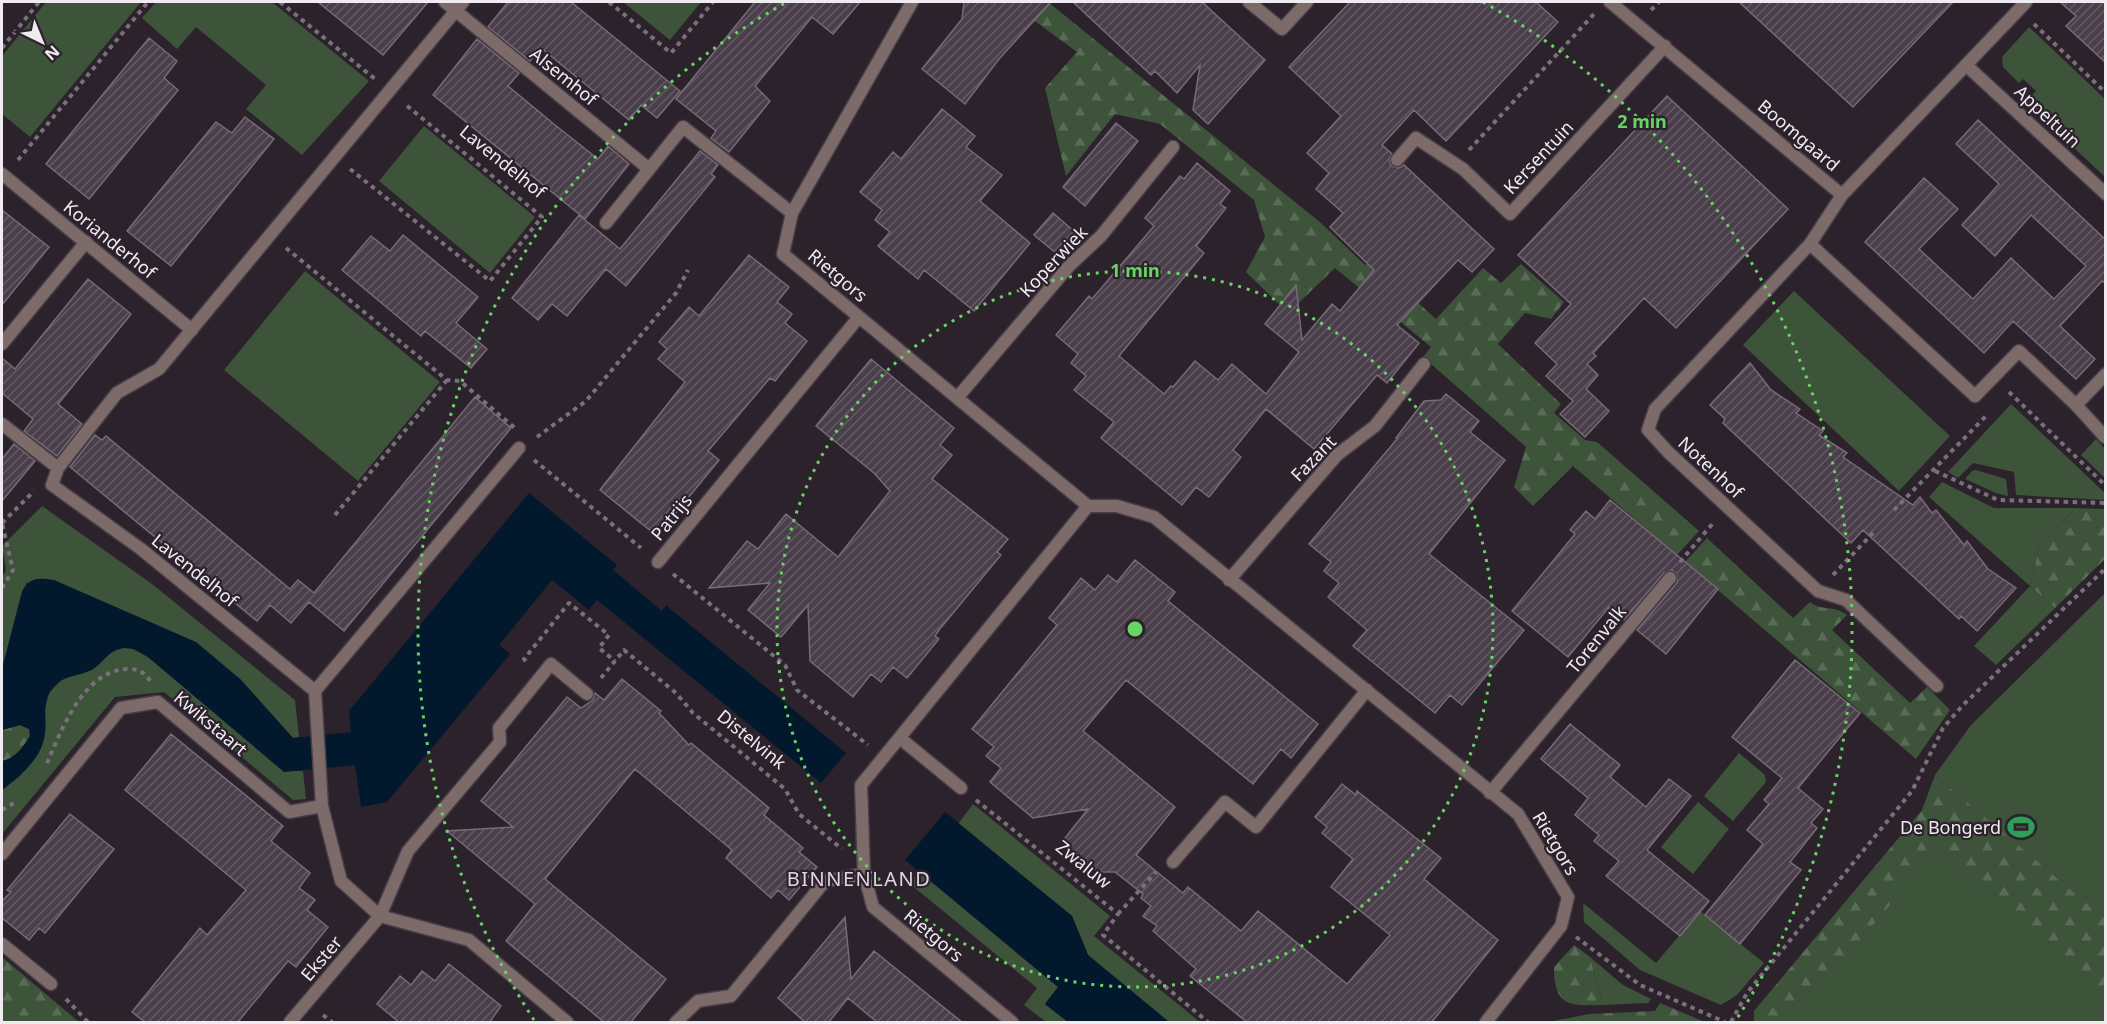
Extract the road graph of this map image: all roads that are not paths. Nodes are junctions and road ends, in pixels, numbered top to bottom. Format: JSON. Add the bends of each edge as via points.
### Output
{"nodes":[{"id":1,"x":445,"y":2,"type":"edge"},
{"id":2,"x":912,"y":2,"type":"edge"},
{"id":3,"x":1249,"y":2,"type":"edge"},
{"id":4,"x":1307,"y":2,"type":"edge"},
{"id":5,"x":1610,"y":2,"type":"edge"},
{"id":6,"x":2024,"y":3,"type":"edge"},
{"id":7,"x":459,"y":6,"type":"edge"},
{"id":8,"x":1665,"y":46,"type":"junction"},
{"id":9,"x":1967,"y":66,"type":"junction"},
{"id":10,"x":1173,"y":147,"type":"dead end"},
{"id":11,"x":1397,"y":160,"type":"dead end"},
{"id":12,"x":649,"y":169,"type":"junction"},
{"id":13,"x":3,"y":176,"type":"edge"},
{"id":14,"x":2106,"y":194,"type":"edge"},
{"id":15,"x":1842,"y":195,"type":"junction"},
{"id":16,"x":792,"y":213,"type":"junction"},
{"id":17,"x":606,"y":223,"type":"dead end"},
{"id":18,"x":86,"y":242,"type":"junction"},
{"id":19,"x":1810,"y":244,"type":"junction"},
{"id":20,"x":859,"y":317,"type":"junction"},
{"id":21,"x":192,"y":330,"type":"junction"},
{"id":22,"x":2,"y":344,"type":"edge"},
{"id":23,"x":1424,"y":364,"type":"dead end"},
{"id":24,"x":2106,"y":374,"type":"edge"},
{"id":25,"x":957,"y":398,"type":"junction"},
{"id":26,"x":2076,"y":405,"type":"junction"},
{"id":27,"x":2,"y":424,"type":"edge"},
{"id":28,"x":2105,"y":437,"type":"edge"},
{"id":29,"x":519,"y":448,"type":"road end"},
{"id":30,"x":58,"y":468,"type":"junction"},
{"id":31,"x":1088,"y":506,"type":"junction"},
{"id":32,"x":658,"y":562,"type":"road end"},
{"id":33,"x":1670,"y":578,"type":"road end"},
{"id":34,"x":1229,"y":580,"type":"junction"},
{"id":35,"x":1937,"y":686,"type":"dead end"},
{"id":36,"x":1367,"y":690,"type":"junction"},
{"id":37,"x":315,"y":691,"type":"junction"},
{"id":38,"x":587,"y":694,"type":"road end"},
{"id":39,"x":901,"y":739,"type":"junction"},
{"id":40,"x":961,"y":788,"type":"road end"},
{"id":41,"x":1490,"y":793,"type":"junction"},
{"id":42,"x":321,"y":806,"type":"junction"},
{"id":43,"x":2,"y":854,"type":"edge"},
{"id":44,"x":1173,"y":862,"type":"road end"},
{"id":45,"x":864,"y":870,"type":"junction"},
{"id":46,"x":380,"y":916,"type":"junction"},
{"id":47,"x":2,"y":944,"type":"edge"},
{"id":48,"x":51,"y":984,"type":"road end"},
{"id":49,"x":290,"y":1023,"type":"edge"},
{"id":50,"x":567,"y":1023,"type":"edge"},
{"id":51,"x":676,"y":1023,"type":"edge"},
{"id":52,"x":1012,"y":1023,"type":"edge"},
{"id":53,"x":1486,"y":1023,"type":"edge"}],
"edges":[{"from":1,"to":7,"type":"street","name":"Alsemhof"},
{"from":2,"to":16,"type":"street","name":"Rietgors"},
{"from":3,"to":4,"type":"street","via":[[1282,29]]},
{"from":5,"to":8,"type":"street","name":"Boomgaard"},
{"from":6,"to":9,"type":"street","name":"Boomgaard"},
{"from":7,"to":12,"type":"street","name":"Alsemhof"},
{"from":7,"to":21,"type":"street"},
{"from":8,"to":11,"type":"street","name":"Kersentuin","via":[[1510,214],[1463,170],[1416,138]]},
{"from":8,"to":15,"type":"street","name":"Boomgaard"},
{"from":9,"to":14,"type":"street","name":"Appeltuin"},
{"from":9,"to":15,"type":"street","name":"Boomgaard"},
{"from":10,"to":25,"type":"street","name":"Koperwiek","via":[[1101,236],[1069,266]]},
{"from":12,"to":16,"type":"street","via":[[683,127]]},
{"from":12,"to":17,"type":"street"},
{"from":13,"to":18,"type":"street","name":"Korianderhof"},
{"from":15,"to":19,"type":"street","name":"Notenhof"},
{"from":16,"to":20,"type":"street","name":"Rietgors","via":[[783,254]]},
{"from":18,"to":21,"type":"street","name":"Korianderhof"},
{"from":18,"to":22,"type":"street"},
{"from":19,"to":26,"type":"street","via":[[1975,396],[2019,351]]},
{"from":19,"to":35,"type":"street","name":"Notenhof","via":[[1655,410],[1648,430],[1818,591],[1846,600]]},
{"from":20,"to":25,"type":"street","name":"Rietgors"},
{"from":20,"to":32,"type":"street","name":"Patrijs"},
{"from":21,"to":30,"type":"street","via":[[159,369],[117,393]]},
{"from":23,"to":34,"type":"street","name":"Fazant","via":[[1375,426],[1337,455]]},
{"from":24,"to":26,"type":"street"},
{"from":25,"to":31,"type":"street","name":"Rietgors"},
{"from":26,"to":28,"type":"street"},
{"from":27,"to":30,"type":"street"},
{"from":29,"to":37,"type":"street"},
{"from":30,"to":37,"type":"street","name":"Lavendelhof","via":[[52,485],[141,549]]},
{"from":31,"to":34,"type":"street","name":"Rietgors","via":[[1117,506],[1154,517]]},
{"from":31,"to":39,"type":"street","name":"Rietgors"},
{"from":33,"to":41,"type":"street","name":"Torenvalk"},
{"from":34,"to":36,"type":"street","name":"Rietgors"},
{"from":36,"to":41,"type":"street","name":"Rietgors"},
{"from":36,"to":44,"type":"street","via":[[1256,827],[1225,802]]},
{"from":37,"to":42,"type":"street"},
{"from":38,"to":46,"type":"street","via":[[551,663],[499,728],[500,742],[408,851]]},
{"from":39,"to":40,"type":"street"},
{"from":39,"to":45,"type":"street","name":"Rietgors","via":[[861,785]]},
{"from":41,"to":53,"type":"street","name":"Rietgors","via":[[1518,814],[1568,897],[1561,926]]},
{"from":42,"to":43,"type":"street","name":"Kwikstaart","via":[[289,812],[158,702],[121,708]]},
{"from":42,"to":46,"type":"street","via":[[341,881]]},
{"from":45,"to":51,"type":"street","via":[[825,881],[730,996],[698,1001]]},
{"from":45,"to":52,"type":"street","name":"Rietgors","via":[[873,907]]},
{"from":46,"to":49,"type":"street","name":"Ekster"},
{"from":46,"to":50,"type":"street","via":[[470,940]]},
{"from":47,"to":48,"type":"street"}]}
